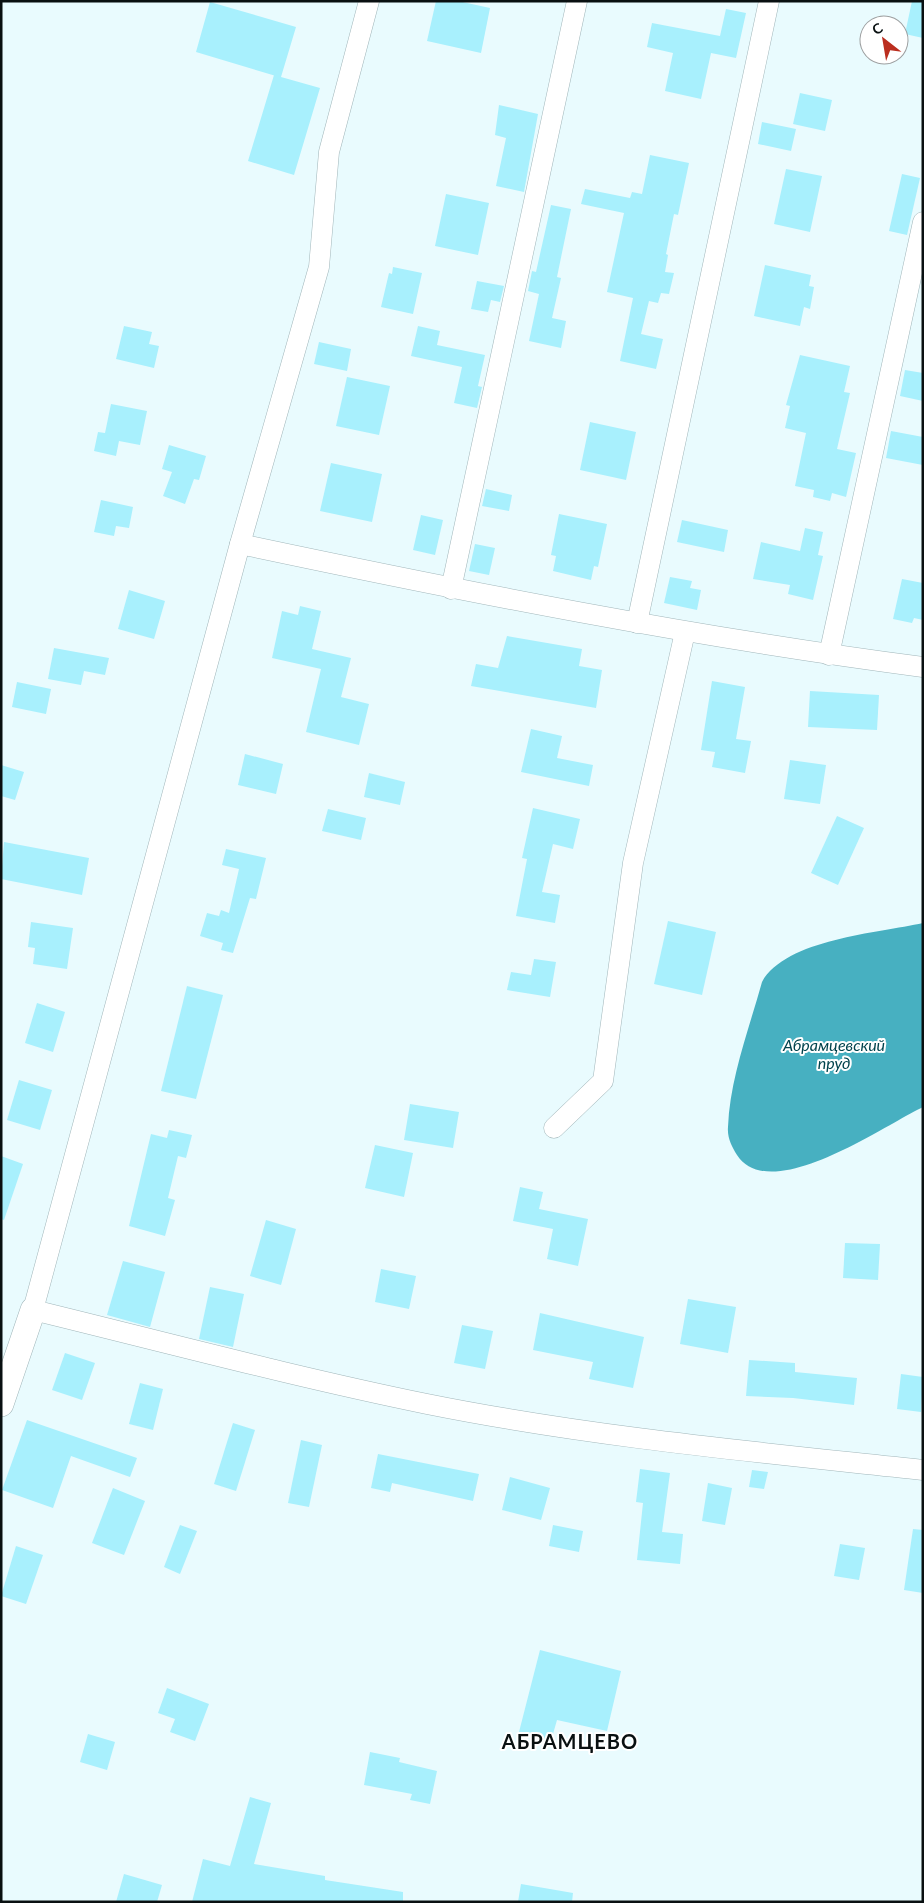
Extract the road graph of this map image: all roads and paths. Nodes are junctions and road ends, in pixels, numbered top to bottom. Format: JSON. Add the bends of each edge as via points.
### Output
{"nodes":[{"id":1,"x":369,"y":1,"type":"edge"},
{"id":2,"x":577,"y":1,"type":"edge"},
{"id":3,"x":769,"y":1,"type":"edge"},
{"id":4,"x":923,"y":222,"type":"edge"},
{"id":5,"x":240,"y":544,"type":"junction"},
{"id":6,"x":451,"y":589,"type":"junction"},
{"id":7,"x":637,"y":623,"type":"junction"},
{"id":8,"x":684,"y":632,"type":"junction"},
{"id":9,"x":829,"y":655,"type":"junction"},
{"id":10,"x":923,"y":667,"type":"edge"},
{"id":11,"x":554,"y":1128,"type":"dead end"},
{"id":12,"x":33,"y":1310,"type":"junction"},
{"id":13,"x":1,"y":1404,"type":"edge"},
{"id":14,"x":923,"y":1470,"type":"edge"}],
"edges":[{"from":1,"to":5,"type":"street","via":[[329,152],[319,267]]},
{"from":2,"to":6,"type":"street"},
{"from":3,"to":7,"type":"street"},
{"from":4,"to":9,"type":"street"},
{"from":5,"to":6,"type":"street"},
{"from":5,"to":12,"type":"street"},
{"from":6,"to":7,"type":"street"},
{"from":7,"to":8,"type":"street"},
{"from":8,"to":9,"type":"street"},
{"from":8,"to":11,"type":"street","via":[[633,863],[603,1081]]},
{"from":9,"to":10,"type":"street"},
{"from":12,"to":13,"type":"street"},
{"from":12,"to":14,"type":"street","via":[[428,1404],[632,1439]]}]}
